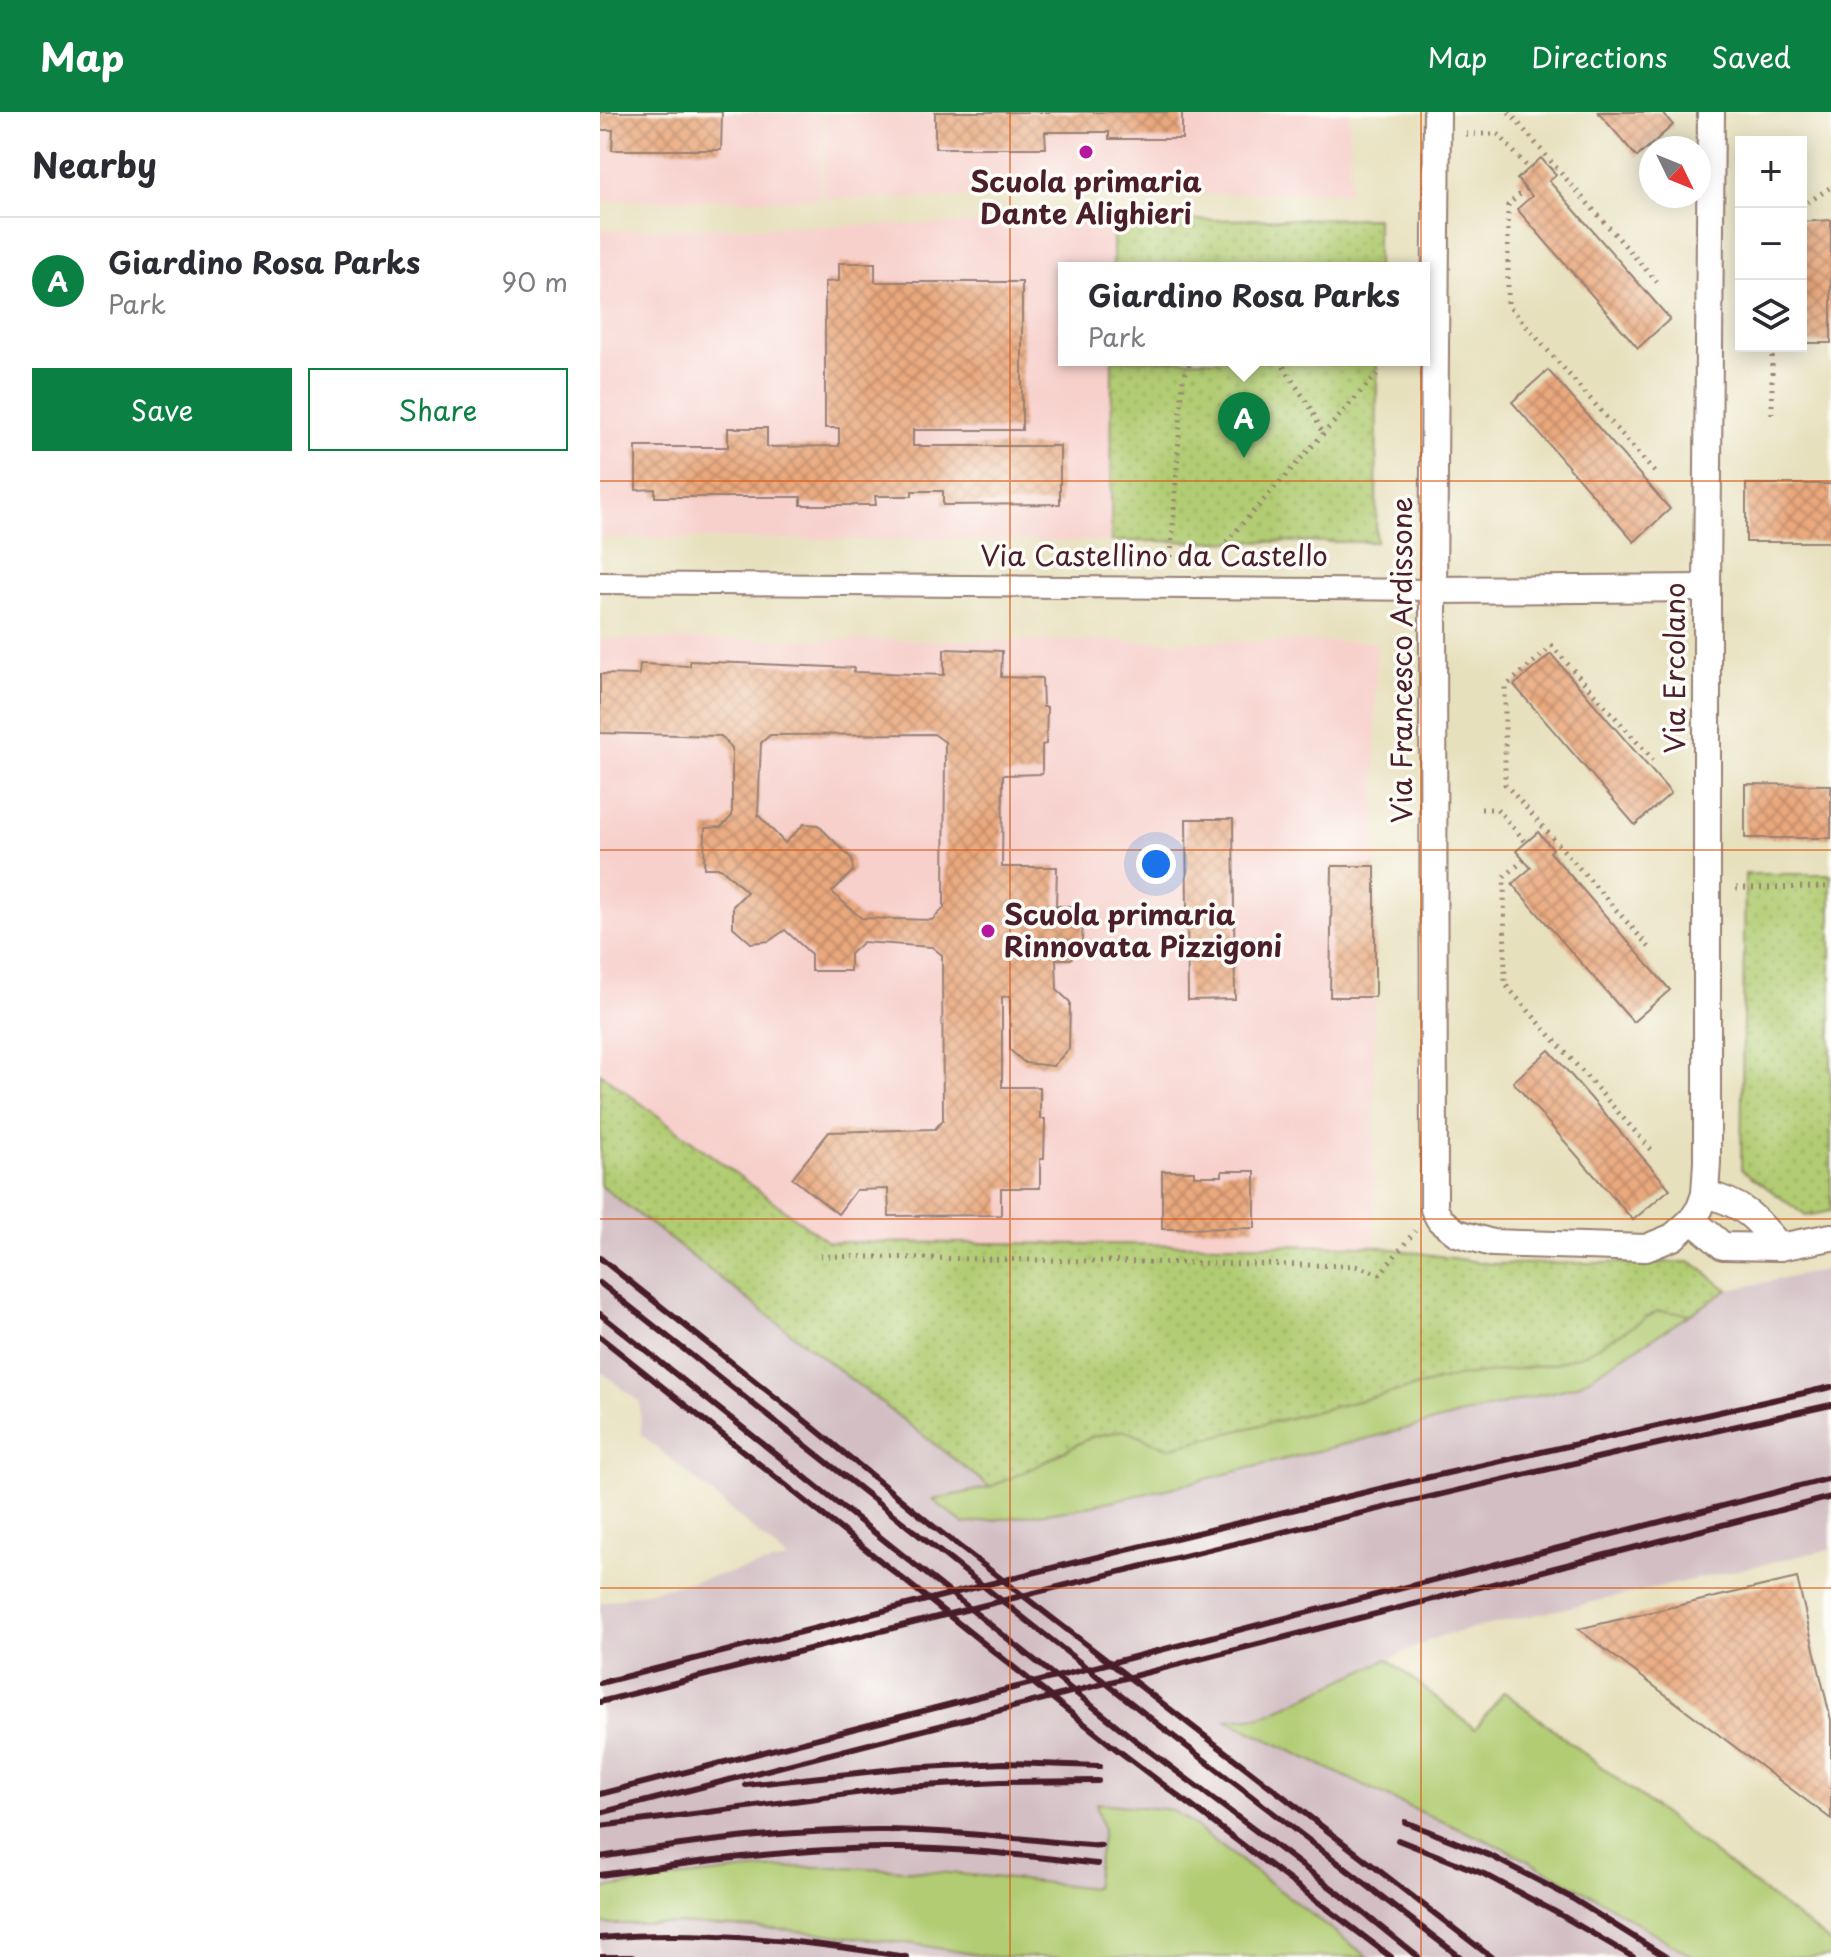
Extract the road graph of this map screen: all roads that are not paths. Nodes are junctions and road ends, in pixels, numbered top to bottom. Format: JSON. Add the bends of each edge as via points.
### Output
{"nodes":[{"id":1,"x":1711,"y":112,"type":"edge"},
{"id":2,"x":1437,"y":123,"type":"edge"},
{"id":3,"x":600,"y":583,"type":"edge"},
{"id":4,"x":1707,"y":588,"type":"junction"},
{"id":5,"x":1433,"y":590,"type":"junction"},
{"id":6,"x":1705,"y":1194,"type":"junction"},
{"id":7,"x":1692,"y":1220,"type":"junction"},
{"id":8,"x":1831,"y":1237,"type":"edge"},
{"id":9,"x":1780,"y":1247,"type":"junction"}],
"edges":[{"from":1,"to":4,"type":"street","name":"Via Ercolano"},
{"from":2,"to":5,"type":"street","name":"Via Francesco Ardissone"},
{"from":3,"to":5,"type":"street","name":"Via Castellino da Castello"},
{"from":4,"to":5,"type":"street","name":"Via Castellino da Castello"},
{"from":4,"to":6,"type":"street","name":"Via Ercolano"},
{"from":5,"to":7,"type":"street","name":"Via Francesco Ardissone","via":[[1434,1209],[1457,1233],[1492,1243],[1646,1248],[1673,1237]]},
{"from":6,"to":7,"type":"street","name":"Via Ercolano"},
{"from":6,"to":9,"type":"street","via":[[1729,1199],[1754,1216]]},
{"from":7,"to":9,"type":"street","via":[[1723,1246]]},
{"from":8,"to":9,"type":"street"}]}
